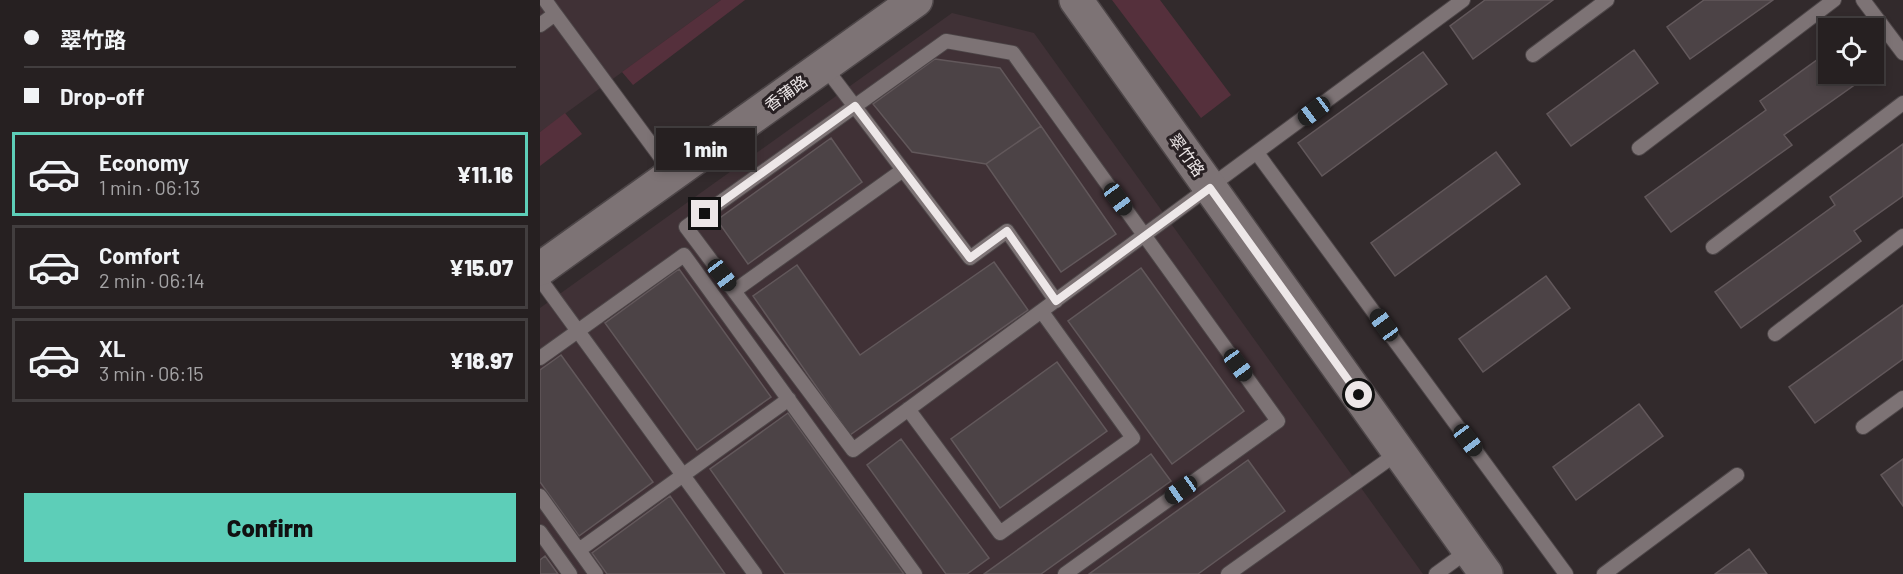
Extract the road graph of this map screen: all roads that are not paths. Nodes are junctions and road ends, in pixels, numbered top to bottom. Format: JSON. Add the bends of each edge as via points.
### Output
{"nodes":[{"id":1,"x":545,"y":0,"type":"edge"},
{"id":2,"x":916,"y":0,"type":"edge"},
{"id":3,"x":1076,"y":0,"type":"edge"},
{"id":4,"x":1463,"y":0,"type":"edge"},
{"id":5,"x":1607,"y":0,"type":"edge"},
{"id":6,"x":1834,"y":0,"type":"edge"},
{"id":7,"x":1863,"y":0,"type":"edge"},
{"id":8,"x":555,"y":14,"type":"junction"},
{"id":9,"x":540,"y":25,"type":"edge"},
{"id":10,"x":1903,"y":53,"type":"edge"},
{"id":11,"x":1533,"y":55,"type":"dead end"},
{"id":12,"x":824,"y":66,"type":"junction"},
{"id":13,"x":1903,"y":103,"type":"edge"},
{"id":14,"x":855,"y":106,"type":"junction"},
{"id":15,"x":1639,"y":147,"type":"dead end"},
{"id":16,"x":1257,"y":153,"type":"junction"},
{"id":17,"x":903,"y":170,"type":"junction"},
{"id":18,"x":674,"y":174,"type":"junction"},
{"id":19,"x":1210,"y":188,"type":"junction"},
{"id":20,"x":1145,"y":236,"type":"junction"},
{"id":21,"x":1903,"y":236,"type":"edge"},
{"id":22,"x":1713,"y":248,"type":"dead end"},
{"id":23,"x":540,"y":269,"type":"edge"},
{"id":24,"x":540,"y":279,"type":"edge"},
{"id":25,"x":734,"y":291,"type":"junction"},
{"id":26,"x":1056,"y":301,"type":"junction"},
{"id":27,"x":1042,"y":312,"type":"junction"},
{"id":28,"x":577,"y":330,"type":"junction"},
{"id":29,"x":1774,"y":334,"type":"dead end"},
{"id":30,"x":540,"y":358,"type":"edge"},
{"id":31,"x":1903,"y":398,"type":"edge"},
{"id":32,"x":789,"y":399,"type":"junction"},
{"id":33,"x":908,"y":409,"type":"junction"},
{"id":34,"x":1863,"y":427,"type":"dead end"},
{"id":35,"x":1399,"y":452,"type":"junction"},
{"id":36,"x":682,"y":475,"type":"junction"},
{"id":37,"x":1737,"y":475,"type":"dead end"},
{"id":38,"x":540,"y":496,"type":"edge"},
{"id":39,"x":540,"y":532,"type":"edge"},
{"id":40,"x":579,"y":550,"type":"junction"},
{"id":41,"x":1478,"y":562,"type":"edge"},
{"id":42,"x":570,"y":574,"type":"edge"},
{"id":43,"x":596,"y":574,"type":"edge"},
{"id":44,"x":755,"y":574,"type":"edge"},
{"id":45,"x":915,"y":574,"type":"edge"},
{"id":46,"x":1065,"y":574,"type":"edge"},
{"id":47,"x":1228,"y":574,"type":"edge"},
{"id":48,"x":1436,"y":574,"type":"edge"},
{"id":49,"x":1566,"y":574,"type":"edge"},
{"id":50,"x":1604,"y":574,"type":"edge"}],
"edges":[{"from":1,"to":8,"type":"lane"},
{"from":2,"to":12,"type":"street","name":"香蒲路"},
{"from":3,"to":19,"type":"street","name":"翠竹路"},
{"from":4,"to":16,"type":"lane"},
{"from":5,"to":11,"type":"lane"},
{"from":6,"to":15,"type":"lane"},
{"from":7,"to":10,"type":"lane"},
{"from":8,"to":9,"type":"lane"},
{"from":8,"to":18,"type":"lane"},
{"from":12,"to":14,"type":"lane"},
{"from":12,"to":18,"type":"street","name":"香蒲路"},
{"from":13,"to":22,"type":"lane"},
{"from":14,"to":17,"type":"lane"},
{"from":14,"to":20,"type":"lane","via":[[946,41],[1012,53]]},
{"from":14,"to":25,"type":"lane","via":[[686,227]]},
{"from":16,"to":19,"type":"lane"},
{"from":16,"to":49,"type":"lane"},
{"from":17,"to":25,"type":"lane"},
{"from":17,"to":26,"type":"lane","via":[[970,258],[1007,231]]},
{"from":18,"to":23,"type":"street","name":"香蒲路"},
{"from":19,"to":20,"type":"lane"},
{"from":19,"to":35,"type":"street","name":"翠竹路"},
{"from":20,"to":26,"type":"lane"},
{"from":20,"to":46,"type":"lane","via":[[1278,421]]},
{"from":21,"to":29,"type":"lane"},
{"from":24,"to":28,"type":"lane"},
{"from":25,"to":33,"type":"lane","via":[[853,450]]},
{"from":26,"to":27,"type":"lane"},
{"from":27,"to":33,"type":"lane"},
{"from":27,"to":33,"type":"lane","via":[[1133,438],[1000,533]]},
{"from":28,"to":30,"type":"lane"},
{"from":28,"to":32,"type":"lane","via":[[684,255]]},
{"from":28,"to":36,"type":"lane"},
{"from":31,"to":34,"type":"lane"},
{"from":32,"to":36,"type":"lane"},
{"from":32,"to":45,"type":"lane"},
{"from":35,"to":41,"type":"street","name":"翠竹路"},
{"from":35,"to":47,"type":"lane"},
{"from":36,"to":40,"type":"lane"},
{"from":36,"to":44,"type":"lane"},
{"from":37,"to":50,"type":"lane"},
{"from":38,"to":40,"type":"lane"},
{"from":39,"to":42,"type":"lane"},
{"from":40,"to":43,"type":"lane"},
{"from":41,"to":48,"type":"lane"}]}
